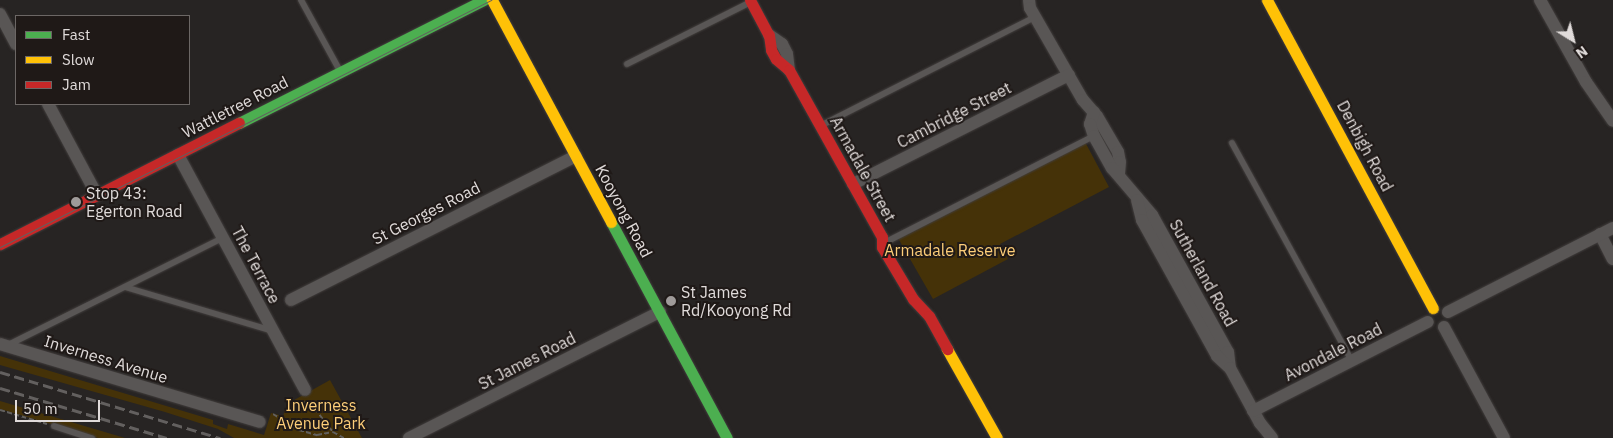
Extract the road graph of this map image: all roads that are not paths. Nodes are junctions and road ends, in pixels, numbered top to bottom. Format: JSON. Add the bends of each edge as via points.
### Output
{"nodes":[{"id":1,"x":300,"y":0,"type":"edge"},
{"id":2,"x":484,"y":0,"type":"edge"},
{"id":3,"x":492,"y":0,"type":"edge"},
{"id":4,"x":1267,"y":0,"type":"edge"},
{"id":5,"x":1540,"y":0,"type":"edge"},
{"id":6,"x":752,"y":1,"type":"edge"},
{"id":7,"x":1029,"y":6,"type":"edge"},
{"id":8,"x":0,"y":14,"type":"edge"},
{"id":9,"x":770,"y":35,"type":"joint"},
{"id":10,"x":15,"y":42,"type":"edge"},
{"id":11,"x":627,"y":64,"type":"dead end"},
{"id":12,"x":789,"y":70,"type":"joint"},
{"id":13,"x":341,"y":72,"type":"junction"},
{"id":14,"x":1069,"y":75,"type":"junction"},
{"id":15,"x":49,"y":105,"type":"edge"},
{"id":16,"x":1094,"y":112,"type":"junction"},
{"id":17,"x":1613,"y":121,"type":"edge"},
{"id":18,"x":821,"y":126,"type":"junction"},
{"id":19,"x":1106,"y":130,"type":"junction"},
{"id":20,"x":1094,"y":136,"type":"junction"},
{"id":21,"x":1232,"y":143,"type":"dead end"},
{"id":22,"x":178,"y":154,"type":"junction"},
{"id":23,"x":576,"y":156,"type":"junction"},
{"id":24,"x":1119,"y":174,"type":"junction"},
{"id":25,"x":853,"y":184,"type":"junction"},
{"id":26,"x":97,"y":195,"type":"junction"},
{"id":27,"x":1613,"y":228,"type":"edge"},
{"id":28,"x":1600,"y":234,"type":"junction"},
{"id":29,"x":223,"y":238,"type":"junction"},
{"id":30,"x":0,"y":244,"type":"edge"},
{"id":31,"x":882,"y":244,"type":"junction"},
{"id":32,"x":1613,"y":259,"type":"edge"},
{"id":33,"x":125,"y":287,"type":"junction"},
{"id":34,"x":291,"y":300,"type":"dead end"},
{"id":35,"x":1433,"y":308,"type":"junction"},
{"id":36,"x":660,"y":312,"type":"junction"},
{"id":37,"x":1448,"y":312,"type":"junction"},
{"id":38,"x":1428,"y":322,"type":"junction"},
{"id":39,"x":1444,"y":327,"type":"junction"},
{"id":40,"x":273,"y":331,"type":"junction"},
{"id":41,"x":4,"y":345,"type":"edge"},
{"id":42,"x":1352,"y":360,"type":"junction"},
{"id":43,"x":303,"y":395,"type":"road end"},
{"id":44,"x":1253,"y":411,"type":"junction"},
{"id":45,"x":260,"y":422,"type":"dead end"},
{"id":46,"x":54,"y":426,"type":"road end"},
{"id":47,"x":92,"y":438,"type":"edge"},
{"id":48,"x":408,"y":438,"type":"edge"},
{"id":49,"x":727,"y":438,"type":"edge"},
{"id":50,"x":997,"y":438,"type":"edge"},
{"id":51,"x":1272,"y":438,"type":"edge"},
{"id":52,"x":1504,"y":438,"type":"edge"}],
"edges":[{"from":1,"to":13,"type":"lane"},
{"from":2,"to":13,"type":"street","name":"Wattletree Road"},
{"from":3,"to":23,"type":"street","name":"Kooyong Road"},
{"from":4,"to":35,"type":"street","name":"Denbigh Road"},
{"from":5,"to":17,"type":"street","via":[[1595,97]]},
{"from":6,"to":9,"type":"street","name":"Armadale Street"},
{"from":6,"to":11,"type":"lane"},
{"from":7,"to":14,"type":"street","name":"Sutherland Road"},
{"from":7,"to":18,"type":"lane"},
{"from":8,"to":10,"type":"street"},
{"from":9,"to":12,"type":"street","name":"Armadale Street","via":[[785,49]]},
{"from":12,"to":18,"type":"street","name":"Armadale Street"},
{"from":13,"to":22,"type":"street","name":"Wattletree Road"},
{"from":14,"to":16,"type":"street","name":"Sutherland Road"},
{"from":14,"to":25,"type":"street","name":"Cambridge Street"},
{"from":15,"to":26,"type":"street"},
{"from":16,"to":19,"type":"street","name":"Sutherland Road"},
{"from":16,"to":20,"type":"street","name":"Sutherland Road","via":[[1090,124]]},
{"from":18,"to":25,"type":"street","name":"Armadale Street"},
{"from":19,"to":20,"type":"lane"},
{"from":19,"to":24,"type":"street","name":"Sutherland Road","via":[[1119,155]]},
{"from":20,"to":24,"type":"street","name":"Sutherland Road"},
{"from":20,"to":31,"type":"lane"},
{"from":21,"to":42,"type":"lane"},
{"from":22,"to":26,"type":"street","name":"Wattletree Road"},
{"from":22,"to":29,"type":"street","name":"The Terrace"},
{"from":23,"to":34,"type":"street","name":"St Georges Road"},
{"from":23,"to":36,"type":"street","name":"Kooyong Road"},
{"from":24,"to":44,"type":"street","name":"Sutherland Road","via":[[1137,199],[1142,220],[1217,356],[1230,368]]},
{"from":25,"to":31,"type":"street","name":"Armadale Street","via":[[882,237]]},
{"from":26,"to":30,"type":"street","name":"Wattletree Road"},
{"from":27,"to":28,"type":"street"},
{"from":28,"to":32,"type":"street"},
{"from":28,"to":37,"type":"street"},
{"from":29,"to":33,"type":"lane"},
{"from":29,"to":40,"type":"street","name":"The Terrace"},
{"from":31,"to":50,"type":"street","name":"Armadale Street","via":[[913,299],[929,316]]},
{"from":33,"to":40,"type":"lane"},
{"from":33,"to":41,"type":"lane"},
{"from":35,"to":37,"type":"street","via":[[1442,307]]},
{"from":35,"to":38,"type":"street","via":[[1428,313]]},
{"from":36,"to":48,"type":"street","name":"St James Road"},
{"from":36,"to":49,"type":"street","name":"Kooyong Road"},
{"from":37,"to":39,"type":"street","via":[[1449,322]]},
{"from":38,"to":39,"type":"street","via":[[1435,328]]},
{"from":38,"to":42,"type":"street","name":"Avondale Road"},
{"from":39,"to":52,"type":"street"},
{"from":40,"to":43,"type":"street","name":"The Terrace"},
{"from":41,"to":45,"type":"street","name":"Inverness Avenue"},
{"from":42,"to":44,"type":"street","name":"Avondale Road"},
{"from":44,"to":51,"type":"street","name":"Sutherland Road"},
{"from":46,"to":47,"type":"lane"}]}
